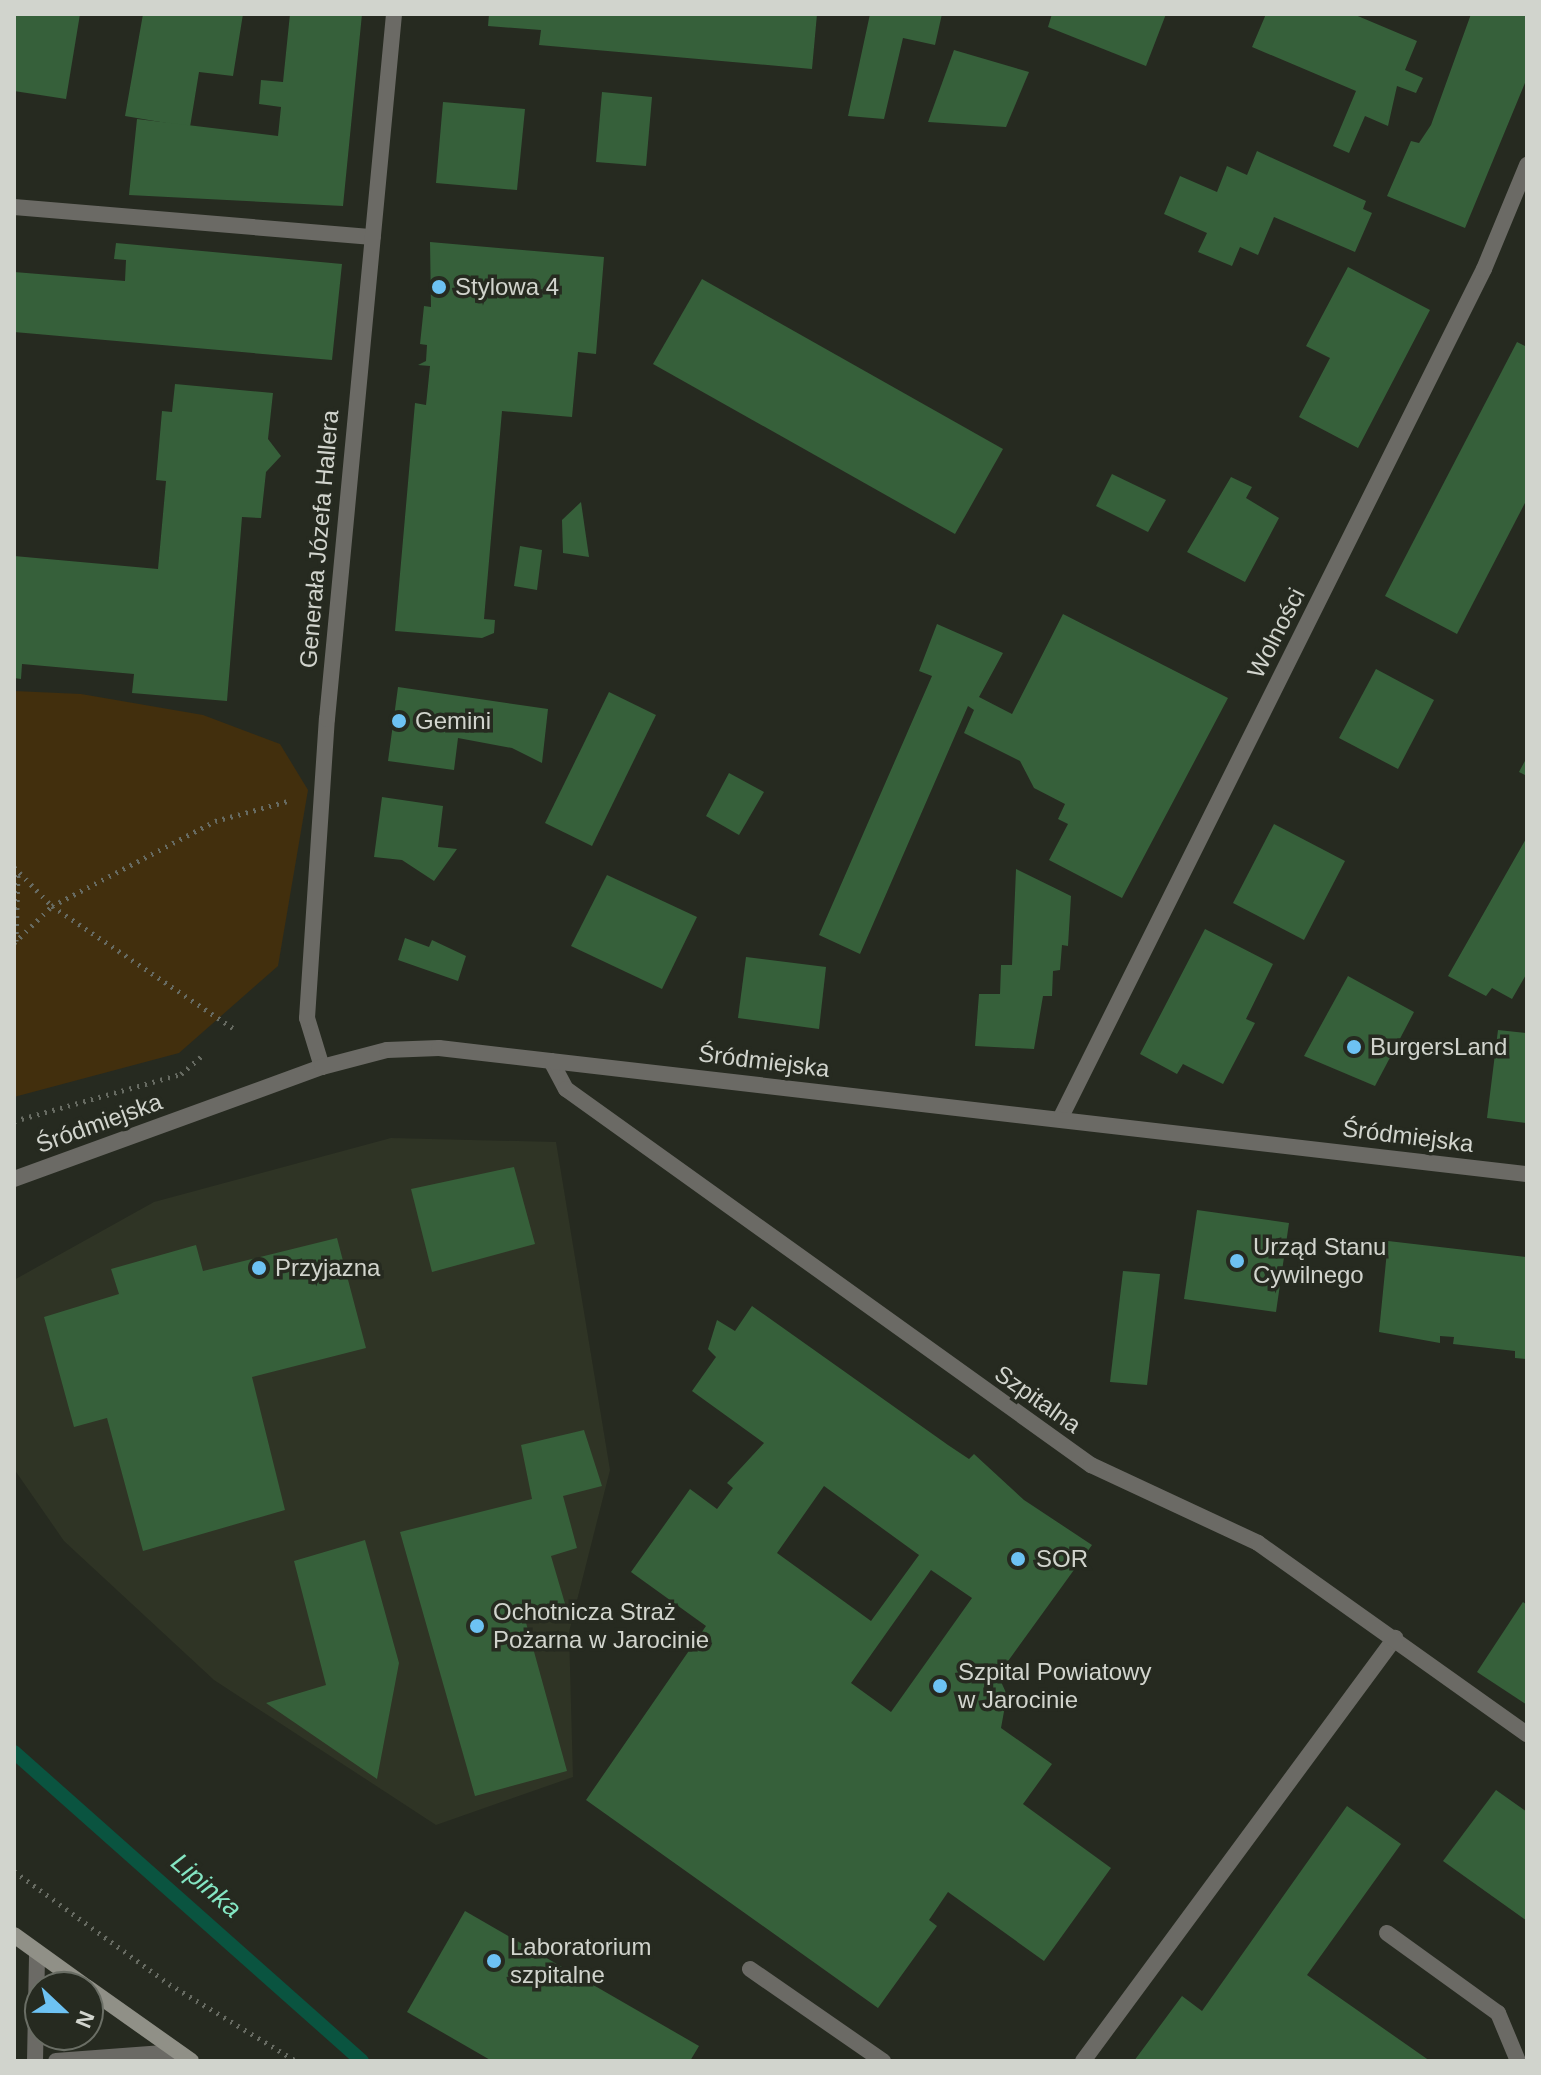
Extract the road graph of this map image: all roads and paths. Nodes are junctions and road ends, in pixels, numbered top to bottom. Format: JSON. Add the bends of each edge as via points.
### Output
{"nodes":[{"id":1,"x":394,"y":14,"type":"edge"},
{"id":2,"x":1527,"y":165,"type":"edge"},
{"id":3,"x":14,"y":207,"type":"edge"},
{"id":4,"x":373,"y":237,"type":"junction"},
{"id":5,"x":304,"y":797,"type":"dead end"},
{"id":6,"x":15,"y":870,"type":"edge"},
{"id":7,"x":52,"y":906,"type":"junction"},
{"id":8,"x":15,"y":942,"type":"edge"},
{"id":9,"x":233,"y":1028,"type":"dead end"},
{"id":10,"x":202,"y":1056,"type":"dead end"},
{"id":11,"x":551,"y":1061,"type":"junction"},
{"id":12,"x":322,"y":1067,"type":"junction"},
{"id":13,"x":1060,"y":1119,"type":"junction"},
{"id":14,"x":14,"y":1121,"type":"edge"},
{"id":15,"x":1527,"y":1174,"type":"edge"},
{"id":16,"x":14,"y":1179,"type":"edge"},
{"id":17,"x":1395,"y":1638,"type":"junction"},
{"id":18,"x":1527,"y":1734,"type":"edge"},
{"id":19,"x":14,"y":1871,"type":"edge"},
{"id":20,"x":1387,"y":1933,"type":"dead end"},
{"id":21,"x":14,"y":1935,"type":"edge"},
{"id":22,"x":37,"y":1952,"type":"junction"},
{"id":23,"x":750,"y":1969,"type":"dead end"},
{"id":24,"x":63,"y":1971,"type":"edge"},
{"id":25,"x":104,"y":2000,"type":"edge"},
{"id":26,"x":184,"y":2056,"type":"edge"},
{"id":27,"x":35,"y":2061,"type":"edge"},
{"id":28,"x":56,"y":2061,"type":"edge"},
{"id":29,"x":296,"y":2061,"type":"edge"},
{"id":30,"x":883,"y":2061,"type":"edge"},
{"id":31,"x":1083,"y":2061,"type":"edge"},
{"id":32,"x":1518,"y":2061,"type":"edge"}],
"edges":[{"from":1,"to":4,"type":"street","name":"Generała Józefa Hallera"},
{"from":2,"to":13,"type":"street","name":"Wolności","via":[[1484,269]]},
{"from":3,"to":4,"type":"street"},
{"from":4,"to":12,"type":"street","name":"Generała Józefa Hallera","via":[[307,1018]]},
{"from":5,"to":7,"type":"path","via":[[215,821]]},
{"from":6,"to":7,"type":"path"},
{"from":6,"to":8,"type":"path"},
{"from":7,"to":8,"type":"path"},
{"from":7,"to":9,"type":"path"},
{"from":10,"to":14,"type":"path","via":[[181,1074]]},
{"from":11,"to":12,"type":"street","name":"Śródmiejska","via":[[439,1048],[387,1050]]},
{"from":11,"to":13,"type":"street","name":"Śródmiejska"},
{"from":11,"to":17,"type":"street","name":"Szpitalna","via":[[566,1089],[1091,1465],[1258,1543]]},
{"from":12,"to":16,"type":"street","name":"Śródmiejska"},
{"from":13,"to":15,"type":"street","name":"Śródmiejska"},
{"from":17,"to":18,"type":"street","name":"Szpitalna"},
{"from":17,"to":31,"type":"street"},
{"from":19,"to":29,"type":"path","via":[[169,1984]]},
{"from":20,"to":32,"type":"street","via":[[1498,2013]]},
{"from":21,"to":22,"type":"main road"},
{"from":22,"to":24,"type":"main road"},
{"from":22,"to":27,"type":"street"},
{"from":23,"to":30,"type":"street"},
{"from":25,"to":26,"type":"main road"},
{"from":26,"to":28,"type":"street"}]}
